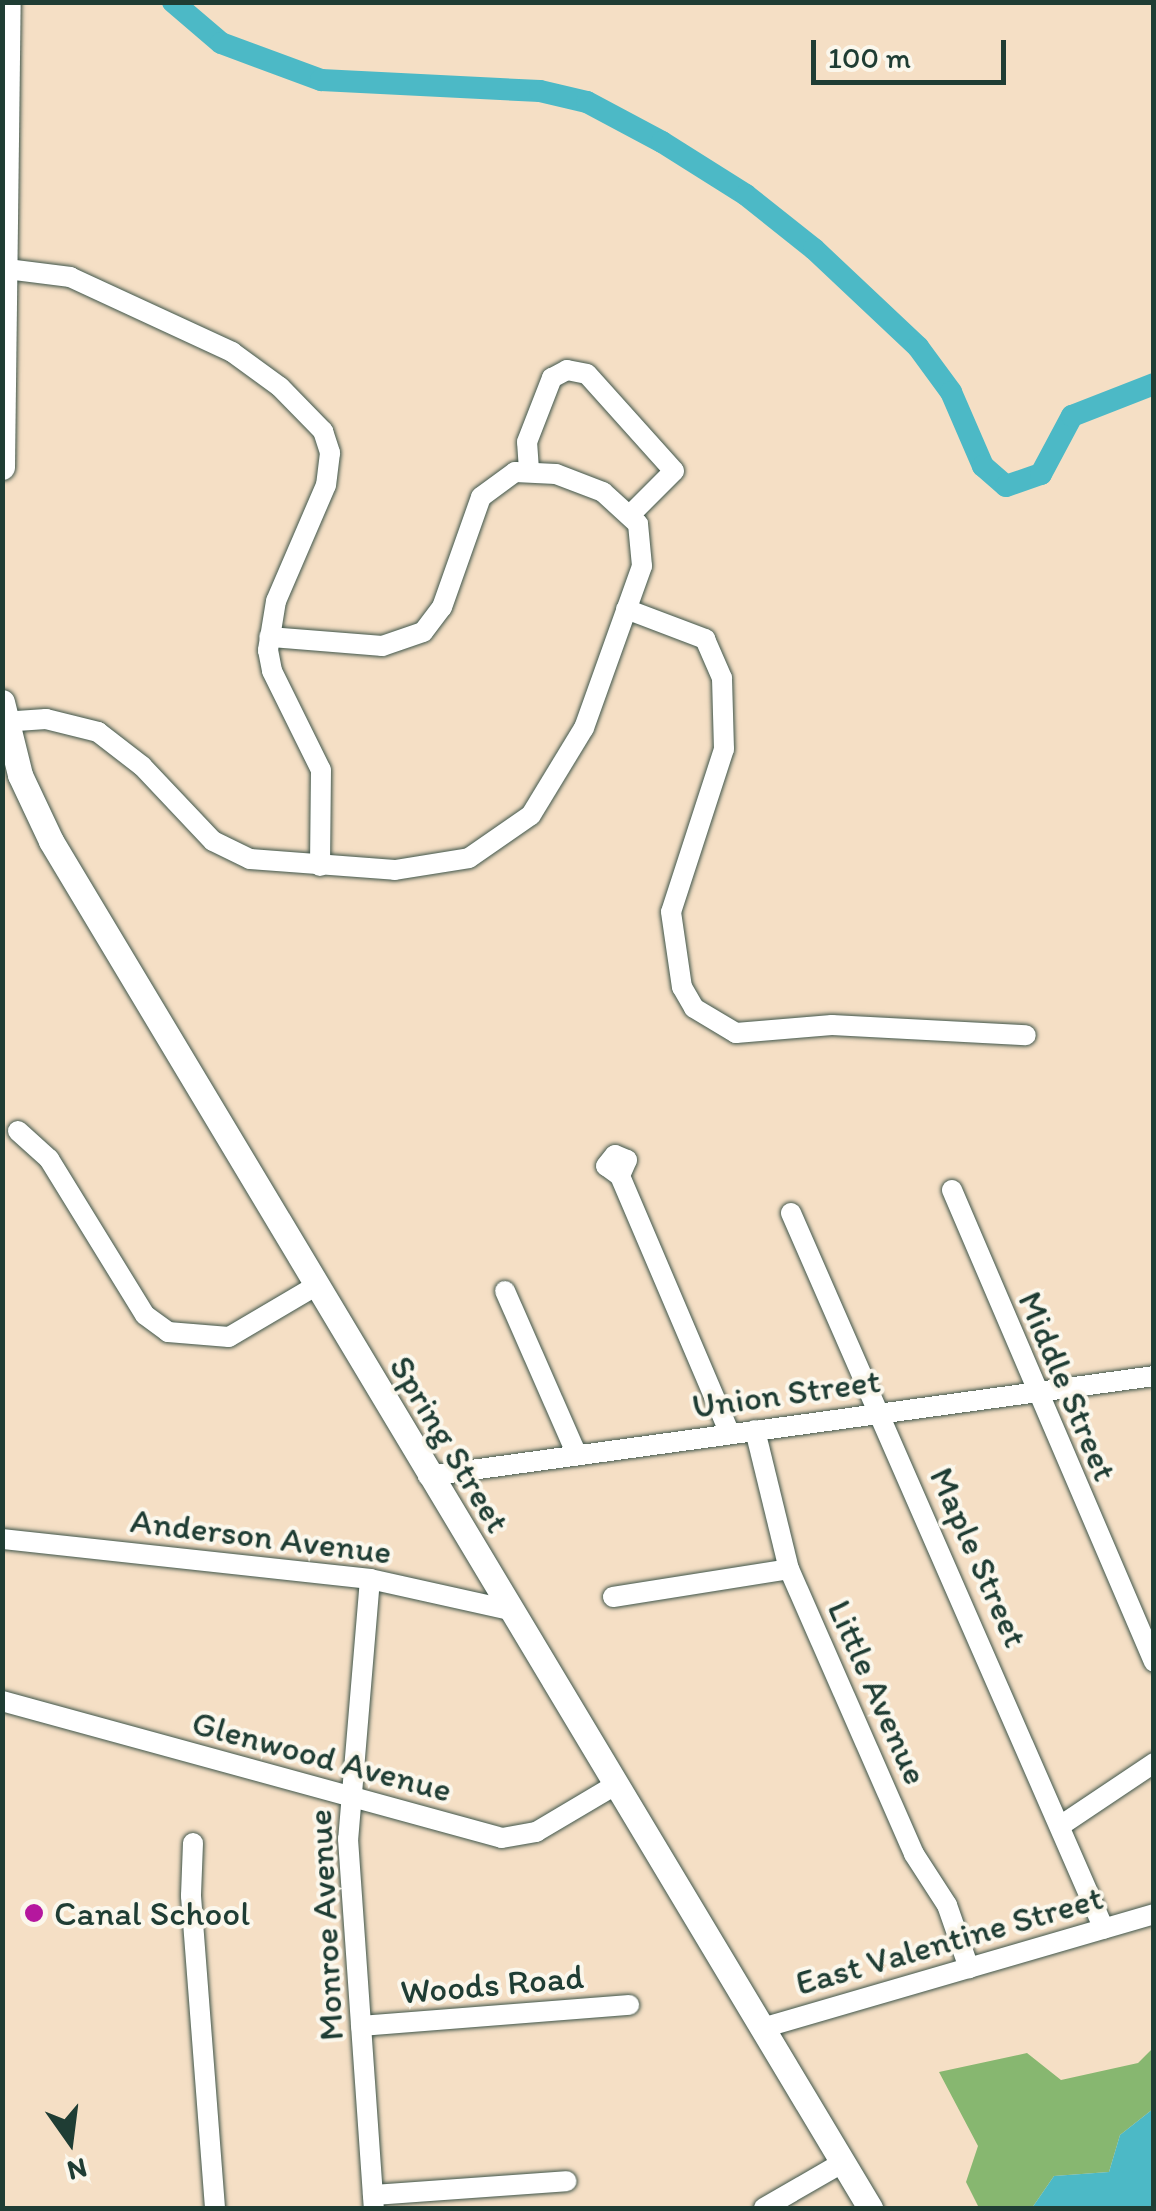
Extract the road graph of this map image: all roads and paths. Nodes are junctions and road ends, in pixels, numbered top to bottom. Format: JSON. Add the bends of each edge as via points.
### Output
{"nodes":[{"id":1,"x":8,"y":2,"type":"edge"},
{"id":2,"x":7,"y":269,"type":"junction"},
{"id":3,"x":2,"y":466,"type":"edge"},
{"id":4,"x":529,"y":470,"type":"junction"},
{"id":5,"x":632,"y":513,"type":"junction"},
{"id":6,"x":626,"y":609,"type":"junction"},
{"id":7,"x":269,"y":637,"type":"junction"},
{"id":8,"x":4,"y":715,"type":"edge"},
{"id":9,"x":320,"y":866,"type":"junction"},
{"id":10,"x":1026,"y":1035,"type":"dead end"},
{"id":11,"x":18,"y":1131,"type":"dead end"},
{"id":12,"x":620,"y":1176,"type":"dead end"},
{"id":13,"x":952,"y":1190,"type":"dead end"},
{"id":14,"x":791,"y":1213,"type":"dead end"},
{"id":15,"x":314,"y":1287,"type":"junction"},
{"id":16,"x":505,"y":1291,"type":"dead end"},
{"id":17,"x":1154,"y":1376,"type":"edge"},
{"id":18,"x":1035,"y":1392,"type":"junction"},
{"id":19,"x":879,"y":1414,"type":"junction"},
{"id":20,"x":755,"y":1430,"type":"junction"},
{"id":21,"x":730,"y":1434,"type":"junction"},
{"id":22,"x":576,"y":1455,"type":"junction"},
{"id":23,"x":428,"y":1476,"type":"junction"},
{"id":24,"x":2,"y":1539,"type":"edge"},
{"id":25,"x":789,"y":1569,"type":"junction"},
{"id":26,"x":370,"y":1579,"type":"junction"},
{"id":27,"x":612,"y":1596,"type":"dead end"},
{"id":28,"x":510,"y":1610,"type":"junction"},
{"id":29,"x":1154,"y":1662,"type":"edge"},
{"id":30,"x":2,"y":1701,"type":"edge"},
{"id":31,"x":1154,"y":1763,"type":"edge"},
{"id":32,"x":615,"y":1785,"type":"junction"},
{"id":33,"x":350,"y":1799,"type":"junction"},
{"id":34,"x":1063,"y":1824,"type":"junction"},
{"id":35,"x":193,"y":1843,"type":"dead end"},
{"id":36,"x":1154,"y":1914,"type":"edge"},
{"id":37,"x":1104,"y":1928,"type":"junction"},
{"id":38,"x":969,"y":1968,"type":"junction"},
{"id":39,"x":629,"y":2006,"type":"dead end"},
{"id":40,"x":361,"y":2026,"type":"junction"},
{"id":41,"x":762,"y":2028,"type":"junction"},
{"id":42,"x":842,"y":2163,"type":"junction"},
{"id":43,"x":566,"y":2181,"type":"dead end"},
{"id":44,"x":374,"y":2202,"type":"edge"},
{"id":45,"x":215,"y":2208,"type":"edge"},
{"id":46,"x":764,"y":2208,"type":"edge"},
{"id":47,"x":870,"y":2208,"type":"edge"}],
"edges":[{"from":1,"to":2,"type":"main road"},
{"from":2,"to":3,"type":"main road"},
{"from":2,"to":7,"type":"street","via":[[70,277],[232,352],[316,420],[328,442],[329,476],[276,601]]},
{"from":4,"to":5,"type":"street","via":[[604,492]]},
{"from":4,"to":5,"type":"street","via":[[528,442],[552,378],[568,370],[587,374],[674,471]]},
{"from":4,"to":7,"type":"street","via":[[507,475],[481,498],[442,606],[414,638],[371,647]]},
{"from":5,"to":6,"type":"street","via":[[644,556]]},
{"from":6,"to":9,"type":"street","via":[[584,728],[550,790],[521,825],[483,851],[440,866]]},
{"from":6,"to":10,"type":"street","via":[[705,639],[722,678],[724,749],[671,912],[682,987],[694,1008],[736,1033],[832,1025]]},
{"from":7,"to":9,"type":"street","via":[[272,672],[321,770]]},
{"from":8,"to":9,"type":"street","via":[[98,732],[222,846],[260,861]]},
{"from":8,"to":15,"type":"main road","name":"Spring Street","via":[[30,802],[50,842]]},
{"from":11,"to":15,"type":"street","via":[[50,1159],[145,1315],[168,1332],[229,1336]]},
{"from":12,"to":21,"type":"street"},
{"from":13,"to":18,"type":"street","name":"Middle Street"},
{"from":14,"to":19,"type":"street","name":"Maple Street"},
{"from":15,"to":23,"type":"main road","name":"Spring Street"},
{"from":16,"to":22,"type":"street"},
{"from":17,"to":18,"type":"street","name":"Union Street"},
{"from":18,"to":19,"type":"street","name":"Union Street"},
{"from":18,"to":29,"type":"street","name":"Middle Street"},
{"from":19,"to":20,"type":"street","name":"Union Street"},
{"from":19,"to":34,"type":"street","name":"Maple Street"},
{"from":20,"to":21,"type":"street","name":"Union Street"},
{"from":20,"to":25,"type":"street","name":"Little Avenue"},
{"from":21,"to":22,"type":"street","name":"Union Street"},
{"from":22,"to":23,"type":"street","name":"Union Street"},
{"from":23,"to":28,"type":"main road","name":"Spring Street"},
{"from":24,"to":26,"type":"street","name":"Anderson Avenue"},
{"from":25,"to":27,"type":"street"},
{"from":25,"to":38,"type":"street","name":"Little Avenue","via":[[914,1854],[947,1905]]},
{"from":26,"to":28,"type":"street","name":"Anderson Avenue"},
{"from":26,"to":33,"type":"street","name":"Monroe Avenue"},
{"from":28,"to":32,"type":"main road","name":"Spring Street"},
{"from":30,"to":33,"type":"street","name":"Glenwood Avenue"},
{"from":31,"to":34,"type":"street"},
{"from":32,"to":33,"type":"street","name":"Glenwood Avenue","via":[[515,1838]]},
{"from":32,"to":41,"type":"main road","name":"Spring Street"},
{"from":33,"to":40,"type":"street","name":"Monroe Avenue"},
{"from":34,"to":37,"type":"street","name":"Maple Street"},
{"from":35,"to":45,"type":"street","via":[[191,1896]]},
{"from":36,"to":37,"type":"street","name":"East Valentine Street"},
{"from":37,"to":38,"type":"street","name":"East Valentine Street"},
{"from":38,"to":41,"type":"street","name":"East Valentine Street"},
{"from":39,"to":40,"type":"street","name":"Woods Road"},
{"from":40,"to":44,"type":"street","name":"Monroe Avenue"},
{"from":41,"to":42,"type":"main road","name":"Spring Street"},
{"from":42,"to":46,"type":"street"},
{"from":42,"to":47,"type":"main road","name":"Spring Street"},
{"from":43,"to":44,"type":"street"}]}
